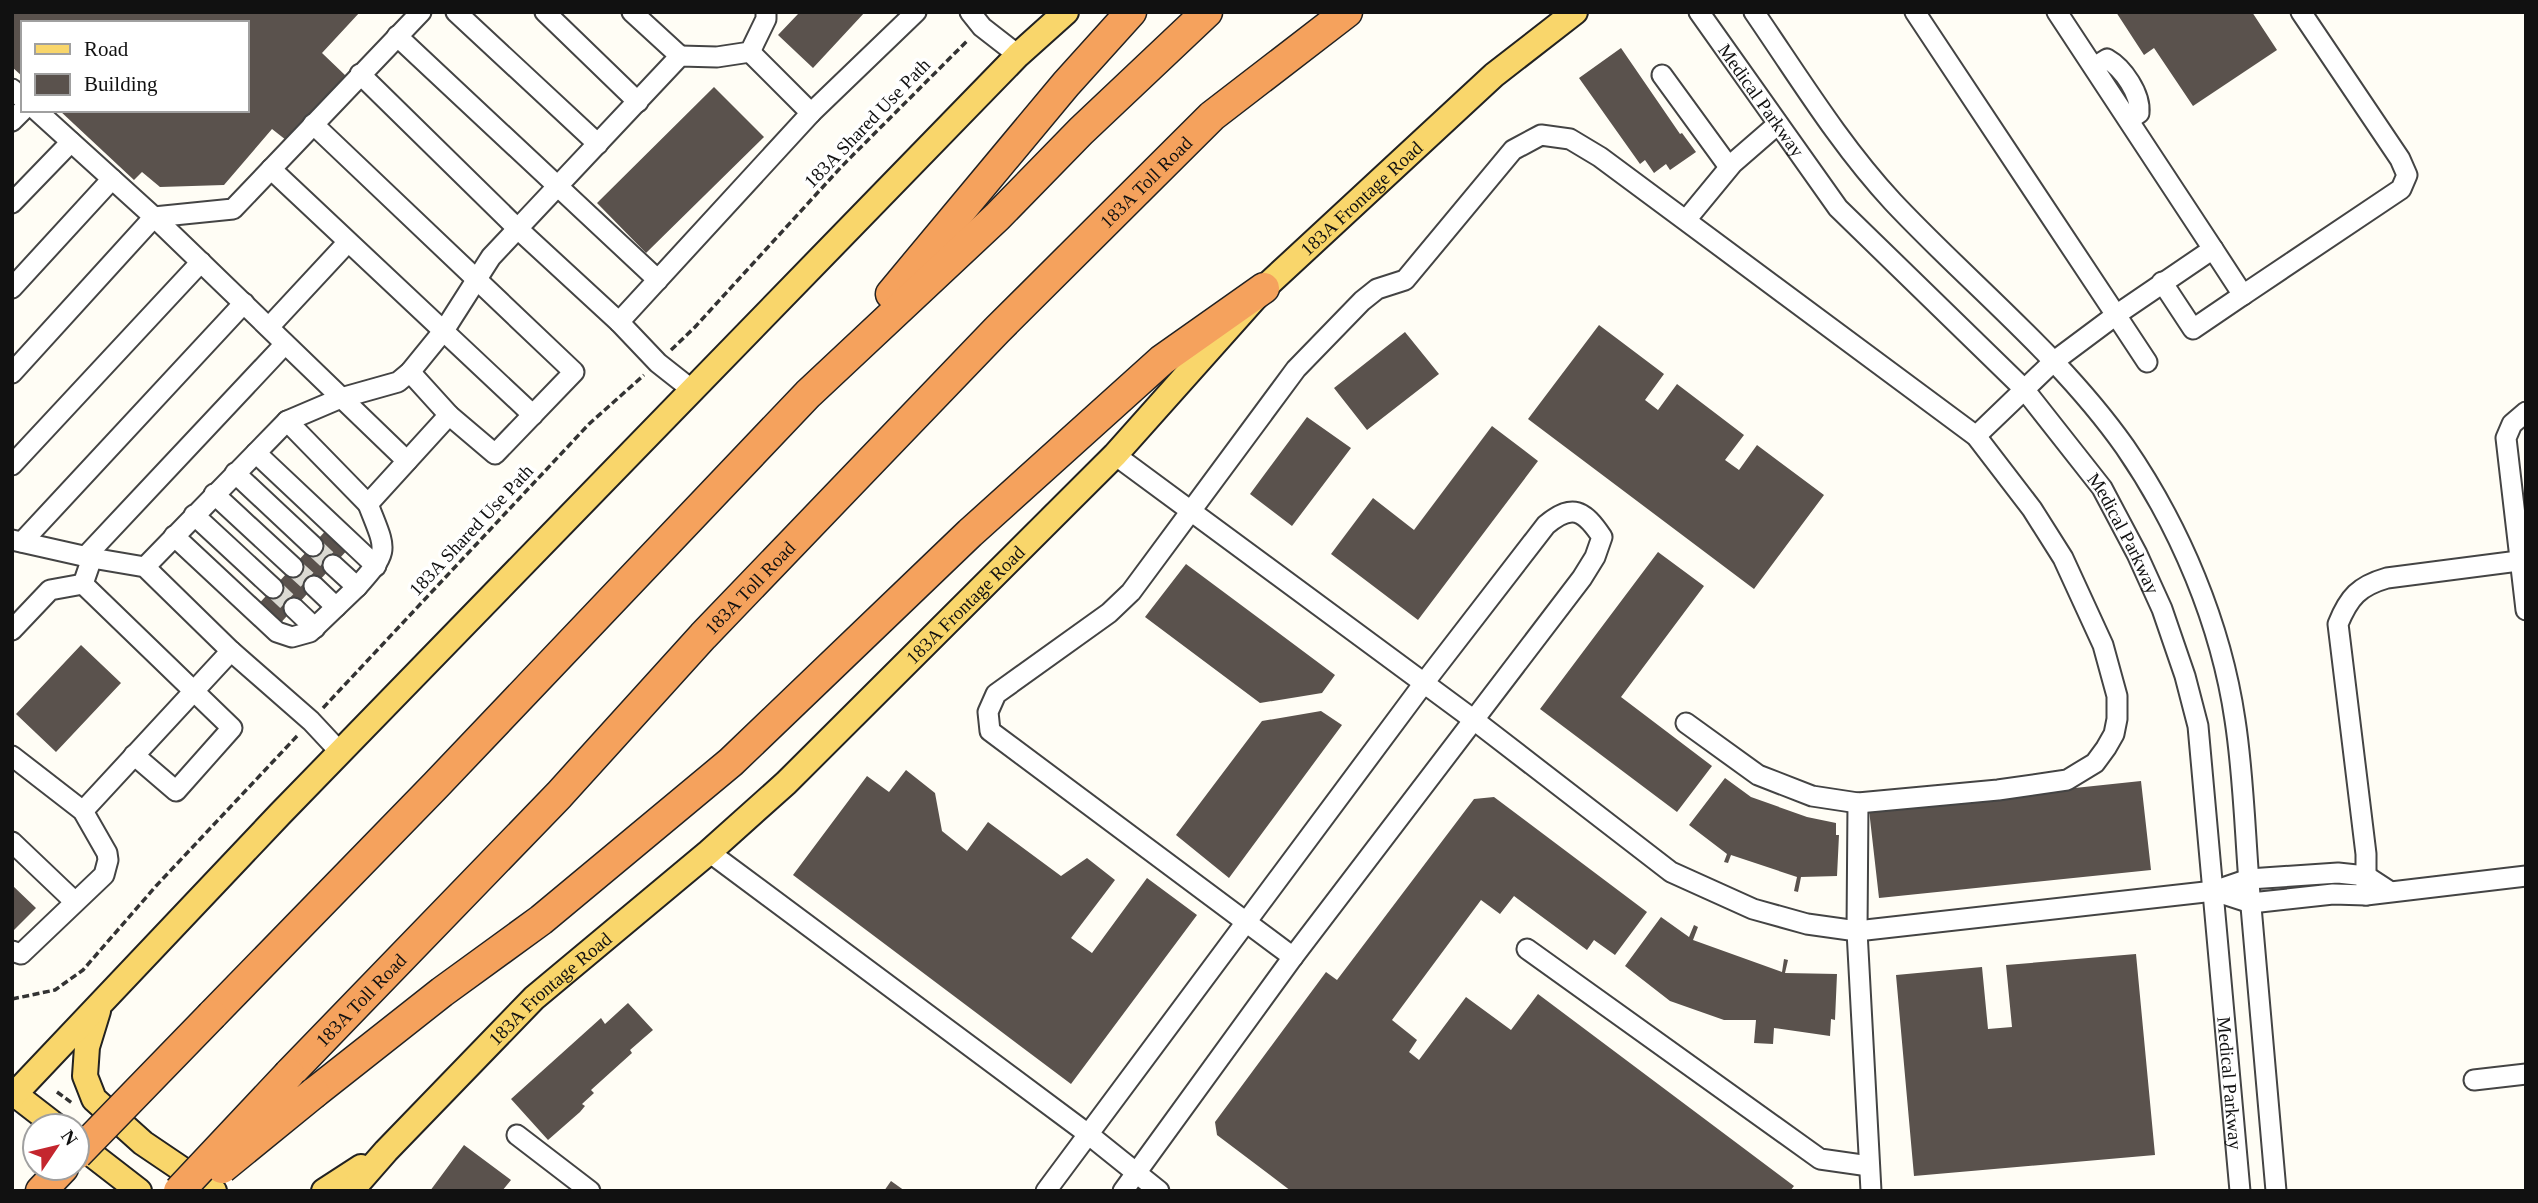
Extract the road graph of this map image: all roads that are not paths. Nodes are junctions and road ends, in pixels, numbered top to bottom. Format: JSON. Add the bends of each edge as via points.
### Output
{"nodes":[{"id":1,"x":421,"y":12,"type":"edge"},
{"id":2,"x":456,"y":12,"type":"edge"},
{"id":3,"x":545,"y":12,"type":"edge"},
{"id":4,"x":632,"y":12,"type":"edge"},
{"id":5,"x":765,"y":12,"type":"edge"},
{"id":6,"x":916,"y":12,"type":"edge"},
{"id":7,"x":970,"y":12,"type":"edge"},
{"id":8,"x":1066,"y":12,"type":"edge"},
{"id":9,"x":1131,"y":12,"type":"edge"},
{"id":10,"x":1208,"y":12,"type":"edge"},
{"id":11,"x":1347,"y":12,"type":"edge"},
{"id":12,"x":1575,"y":12,"type":"edge"},
{"id":13,"x":1699,"y":12,"type":"edge"},
{"id":14,"x":1754,"y":12,"type":"edge"},
{"id":15,"x":1915,"y":12,"type":"edge"},
{"id":16,"x":2057,"y":12,"type":"edge"},
{"id":17,"x":2301,"y":12,"type":"edge"},
{"id":18,"x":397,"y":36,"type":"junction"},
{"id":19,"x":750,"y":52,"type":"junction"},
{"id":20,"x":1018,"y":55,"type":"junction"},
{"id":21,"x":680,"y":56,"type":"junction"},
{"id":22,"x":360,"y":74,"type":"junction"},
{"id":23,"x":1662,"y":75,"type":"dead end"},
{"id":24,"x":638,"y":102,"type":"junction"},
{"id":25,"x":38,"y":112,"type":"edge"},
{"id":26,"x":811,"y":113,"type":"junction"},
{"id":27,"x":313,"y":124,"type":"junction"},
{"id":28,"x":1778,"y":124,"type":"junction"},
{"id":29,"x":71,"y":142,"type":"junction"},
{"id":30,"x":598,"y":144,"type":"junction"},
{"id":31,"x":1729,"y":167,"type":"junction"},
{"id":32,"x":271,"y":169,"type":"junction"},
{"id":33,"x":112,"y":179,"type":"junction"},
{"id":34,"x":558,"y":186,"type":"junction"},
{"id":35,"x":12,"y":203,"type":"edge"},
{"id":36,"x":154,"y":217,"type":"junction"},
{"id":37,"x":1686,"y":220,"type":"junction"},
{"id":38,"x":518,"y":229,"type":"junction"},
{"id":39,"x":348,"y":243,"type":"junction"},
{"id":40,"x":2213,"y":249,"type":"junction"},
{"id":41,"x":201,"y":262,"type":"junction"},
{"id":42,"x":476,"y":279,"type":"junction"},
{"id":43,"x":658,"y":279,"type":"junction"},
{"id":44,"x":2161,"y":282,"type":"junction"},
{"id":45,"x":12,"y":288,"type":"edge"},
{"id":46,"x":1264,"y":288,"type":"junction"},
{"id":47,"x":2243,"y":295,"type":"junction"},
{"id":48,"x":244,"y":303,"type":"junction"},
{"id":49,"x":2116,"y":315,"type":"junction"},
{"id":50,"x":620,"y":321,"type":"junction"},
{"id":51,"x":269,"y":327,"type":"junction"},
{"id":52,"x":442,"y":332,"type":"junction"},
{"id":53,"x":285,"y":344,"type":"junction"},
{"id":54,"x":2053,"y":362,"type":"junction"},
{"id":55,"x":2147,"y":362,"type":"dead end"},
{"id":56,"x":410,"y":372,"type":"junction"},
{"id":57,"x":12,"y":373,"type":"edge"},
{"id":58,"x":691,"y":389,"type":"junction"},
{"id":59,"x":2024,"y":389,"type":"junction"},
{"id":60,"x":808,"y":394,"type":"junction"},
{"id":61,"x":341,"y":398,"type":"junction"},
{"id":62,"x":2526,"y":412,"type":"edge"},
{"id":63,"x":449,"y":415,"type":"junction"},
{"id":64,"x":533,"y":415,"type":"junction"},
{"id":65,"x":287,"y":421,"type":"junction"},
{"id":66,"x":1976,"y":436,"type":"junction"},
{"id":67,"x":256,"y":453,"type":"junction"},
{"id":68,"x":1115,"y":454,"type":"junction"},
{"id":69,"x":407,"y":461,"type":"junction"},
{"id":70,"x":12,"y":465,"type":"edge"},
{"id":71,"x":235,"y":473,"type":"junction"},
{"id":72,"x":214,"y":494,"type":"junction"},
{"id":73,"x":369,"y":504,"type":"junction"},
{"id":74,"x":1190,"y":511,"type":"junction"},
{"id":75,"x":194,"y":515,"type":"junction"},
{"id":76,"x":174,"y":537,"type":"junction"},
{"id":77,"x":17,"y":541,"type":"edge"},
{"id":78,"x":313,"y":545,"type":"tunnel mouth"},
{"id":79,"x":89,"y":557,"type":"junction"},
{"id":80,"x":2524,"y":563,"type":"edge"},
{"id":81,"x":333,"y":565,"type":"tunnel mouth"},
{"id":82,"x":376,"y":566,"type":"junction"},
{"id":83,"x":145,"y":567,"type":"junction"},
{"id":84,"x":293,"y":567,"type":"tunnel mouth"},
{"id":85,"x":83,"y":584,"type":"junction"},
{"id":86,"x":314,"y":586,"type":"tunnel mouth"},
{"id":87,"x":356,"y":587,"type":"junction"},
{"id":88,"x":273,"y":589,"type":"tunnel mouth"},
{"id":89,"x":336,"y":607,"type":"junction"},
{"id":90,"x":294,"y":608,"type":"tunnel mouth"},
{"id":91,"x":2526,"y":610,"type":"edge"},
{"id":92,"x":315,"y":628,"type":"junction"},
{"id":93,"x":12,"y":630,"type":"edge"},
{"id":94,"x":231,"y":651,"type":"junction"},
{"id":95,"x":1424,"y":683,"type":"junction"},
{"id":96,"x":193,"y":690,"type":"junction"},
{"id":97,"x":1474,"y":720,"type":"junction"},
{"id":98,"x":1686,"y":723,"type":"dead end"},
{"id":99,"x":340,"y":752,"type":"junction"},
{"id":100,"x":134,"y":755,"type":"junction"},
{"id":101,"x":12,"y":756,"type":"edge"},
{"id":102,"x":1858,"y":803,"type":"junction"},
{"id":103,"x":83,"y":811,"type":"junction"},
{"id":104,"x":12,"y":842,"type":"edge"},
{"id":105,"x":709,"y":852,"type":"junction"},
{"id":106,"x":2526,"y":876,"type":"edge"},
{"id":107,"x":2249,"y":879,"type":"junction"},
{"id":108,"x":2366,"y":885,"type":"junction"},
{"id":109,"x":2214,"y":891,"type":"junction"},
{"id":110,"x":74,"y":901,"type":"junction"},
{"id":111,"x":2251,"y":903,"type":"junction"},
{"id":112,"x":1247,"y":922,"type":"junction"},
{"id":113,"x":1857,"y":931,"type":"junction"},
{"id":114,"x":1527,"y":949,"type":"dead end"},
{"id":115,"x":12,"y":951,"type":"edge"},
{"id":116,"x":1293,"y":957,"type":"junction"},
{"id":117,"x":100,"y":1004,"type":"junction"},
{"id":118,"x":2526,"y":1074,"type":"edge"},
{"id":119,"x":2474,"y":1080,"type":"dead end"},
{"id":120,"x":13,"y":1095,"type":"edge"},
{"id":121,"x":37,"y":1112,"type":"edge"},
{"id":122,"x":1088,"y":1134,"type":"junction"},
{"id":123,"x":517,"y":1135,"type":"dead end"},
{"id":124,"x":91,"y":1140,"type":"edge"},
{"id":125,"x":386,"y":1151,"type":"junction"},
{"id":126,"x":91,"y":1154,"type":"edge"},
{"id":127,"x":1868,"y":1166,"type":"junction"},
{"id":128,"x":1136,"y":1173,"type":"junction"},
{"id":129,"x":139,"y":1191,"type":"edge"},
{"id":130,"x":179,"y":1191,"type":"edge"},
{"id":131,"x":194,"y":1191,"type":"edge"},
{"id":132,"x":214,"y":1191,"type":"edge"},
{"id":133,"x":324,"y":1191,"type":"edge"},
{"id":134,"x":351,"y":1191,"type":"edge"},
{"id":135,"x":590,"y":1191,"type":"edge"},
{"id":136,"x":1046,"y":1191,"type":"edge"},
{"id":137,"x":1123,"y":1191,"type":"edge"},
{"id":138,"x":1159,"y":1191,"type":"edge"},
{"id":139,"x":1871,"y":1191,"type":"edge"},
{"id":140,"x":2240,"y":1191,"type":"edge"},
{"id":141,"x":2276,"y":1191,"type":"edge"}],
"edges":[{"from":1,"to":18,"type":"street"},
{"from":2,"to":30,"type":"street"},
{"from":3,"to":24,"type":"street"},
{"from":4,"to":21,"type":"street"},
{"from":5,"to":19,"type":"street"},
{"from":6,"to":26,"type":"street"},
{"from":7,"to":20,"type":"street"},
{"from":8,"to":20,"type":"main road"},
{"from":9,"to":60,"type":"highway"},
{"from":10,"to":60,"type":"highway"},
{"from":11,"to":130,"type":"highway","name":"183A Toll Road","bridge":true,"via":[[1212,116],[997,330]]},
{"from":12,"to":46,"type":"main road","name":"183A Frontage Road","via":[[1494,75]]},
{"from":13,"to":28,"type":"street","name":"Medical Parkway"},
{"from":14,"to":54,"type":"street","name":"Medical Parkway","via":[[1848,148],[1890,199]]},
{"from":15,"to":49,"type":"street"},
{"from":16,"to":40,"type":"street"},
{"from":17,"to":47,"type":"street","via":[[2407,175],[2401,189]]},
{"from":18,"to":22,"type":"street"},
{"from":18,"to":34,"type":"street"},
{"from":19,"to":21,"type":"street"},
{"from":19,"to":26,"type":"street"},
{"from":20,"to":58,"type":"main road"},
{"from":21,"to":24,"type":"street"},
{"from":22,"to":27,"type":"street"},
{"from":22,"to":38,"type":"street"},
{"from":23,"to":31,"type":"street"},
{"from":24,"to":30,"type":"street"},
{"from":25,"to":29,"type":"street"},
{"from":26,"to":43,"type":"street"},
{"from":27,"to":32,"type":"street"},
{"from":27,"to":42,"type":"street"},
{"from":28,"to":31,"type":"street"},
{"from":28,"to":59,"type":"street","name":"Medical Parkway","via":[[1838,208]]},
{"from":29,"to":33,"type":"street"},
{"from":29,"to":35,"type":"street"},
{"from":30,"to":34,"type":"street"},
{"from":31,"to":37,"type":"street"},
{"from":32,"to":36,"type":"street","via":[[233,209]]},
{"from":32,"to":39,"type":"street"},
{"from":33,"to":36,"type":"street"},
{"from":33,"to":45,"type":"street"},
{"from":34,"to":38,"type":"street"},
{"from":34,"to":43,"type":"street"},
{"from":36,"to":41,"type":"street"},
{"from":36,"to":57,"type":"street"},
{"from":37,"to":66,"type":"street"},
{"from":37,"to":74,"type":"street","via":[[1570,139],[1541,135],[1513,150],[1411,275],[1377,289],[1362,301],[1296,369]]},
{"from":38,"to":42,"type":"street"},
{"from":38,"to":50,"type":"street"},
{"from":39,"to":51,"type":"street"},
{"from":39,"to":52,"type":"street"},
{"from":40,"to":44,"type":"street"},
{"from":40,"to":47,"type":"street"},
{"from":41,"to":48,"type":"street"},
{"from":41,"to":70,"type":"street"},
{"from":42,"to":52,"type":"street"},
{"from":42,"to":64,"type":"street","via":[[574,372]]},
{"from":43,"to":50,"type":"street"},
{"from":44,"to":47,"type":"street","via":[[2193,329]]},
{"from":44,"to":49,"type":"street"},
{"from":46,"to":68,"type":"main road","name":"183A Frontage Road"},
{"from":46,"to":131,"type":"highway","bridge":true,"via":[[1162,360],[970,533],[731,762],[541,920],[442,992]]},
{"from":48,"to":51,"type":"street"},
{"from":48,"to":77,"type":"street"},
{"from":49,"to":54,"type":"street"},
{"from":49,"to":55,"type":"street"},
{"from":50,"to":58,"type":"street","via":[[658,363]]},
{"from":51,"to":53,"type":"street"},
{"from":52,"to":56,"type":"street"},
{"from":52,"to":64,"type":"street"},
{"from":53,"to":61,"type":"street"},
{"from":53,"to":79,"type":"street"},
{"from":54,"to":59,"type":"street"},
{"from":54,"to":107,"type":"street","name":"Medical Parkway","via":[[2125,448],[2161,506],[2208,614],[2235,719]]},
{"from":56,"to":61,"type":"street","via":[[398,382]]},
{"from":56,"to":63,"type":"street"},
{"from":58,"to":99,"type":"main road"},
{"from":59,"to":66,"type":"street"},
{"from":59,"to":109,"type":"street","name":"Medical Parkway","via":[[2102,488],[2162,609],[2198,726]]},
{"from":60,"to":124,"type":"highway","bridge":true},
{"from":61,"to":65,"type":"street"},
{"from":61,"to":69,"type":"street"},
{"from":62,"to":80,"type":"street","via":[[2512,424],[2506,438]]},
{"from":63,"to":64,"type":"street","via":[[495,454]]},
{"from":63,"to":69,"type":"street"},
{"from":65,"to":67,"type":"street"},
{"from":65,"to":73,"type":"street"},
{"from":66,"to":102,"type":"street","via":[[2046,531],[2089,612],[2117,696],[2114,734],[2095,763],[2067,780]]},
{"from":67,"to":71,"type":"street"},
{"from":67,"to":82,"type":"street"},
{"from":68,"to":74,"type":"street"},
{"from":68,"to":105,"type":"main road","name":"183A Frontage Road","via":[[786,783]]},
{"from":69,"to":73,"type":"street"},
{"from":71,"to":72,"type":"street"},
{"from":71,"to":78,"type":"street"},
{"from":72,"to":75,"type":"street"},
{"from":72,"to":84,"type":"street"},
{"from":73,"to":82,"type":"street","via":[[383,544]]},
{"from":74,"to":95,"type":"street"},
{"from":74,"to":112,"type":"street","via":[[1132,592],[996,694],[988,712],[990,731]]},
{"from":75,"to":76,"type":"street"},
{"from":75,"to":88,"type":"street"},
{"from":76,"to":83,"type":"street"},
{"from":76,"to":92,"type":"street","via":[[277,632],[292,638]]},
{"from":77,"to":79,"type":"street"},
{"from":79,"to":83,"type":"street"},
{"from":79,"to":85,"type":"street"},
{"from":80,"to":91,"type":"street"},
{"from":80,"to":108,"type":"street","via":[[2386,578],[2368,583],[2346,605],[2338,624]]},
{"from":81,"to":87,"type":"street"},
{"from":82,"to":87,"type":"street"},
{"from":83,"to":94,"type":"street"},
{"from":85,"to":93,"type":"street","via":[[50,590]]},
{"from":85,"to":96,"type":"street"},
{"from":86,"to":89,"type":"street"},
{"from":87,"to":89,"type":"street"},
{"from":89,"to":92,"type":"street"},
{"from":90,"to":92,"type":"street"},
{"from":94,"to":96,"type":"street"},
{"from":94,"to":99,"type":"street"},
{"from":95,"to":97,"type":"street"},
{"from":95,"to":97,"type":"street","via":[[1546,525],[1560,513],[1575,511],[1591,520],[1602,537],[1595,557]]},
{"from":95,"to":112,"type":"street"},
{"from":96,"to":100,"type":"street"},
{"from":96,"to":100,"type":"street","via":[[232,728],[176,791]]},
{"from":97,"to":113,"type":"street","via":[[1671,872],[1754,909],[1807,924]]},
{"from":97,"to":116,"type":"street"},
{"from":98,"to":102,"type":"street","via":[[1758,775],[1812,796]]},
{"from":99,"to":117,"type":"main road"},
{"from":100,"to":103,"type":"street"},
{"from":101,"to":103,"type":"street"},
{"from":102,"to":113,"type":"street"},
{"from":103,"to":110,"type":"street","via":[[108,860],[104,875]]},
{"from":104,"to":110,"type":"street"},
{"from":105,"to":122,"type":"street"},
{"from":105,"to":125,"type":"main road","name":"183A Frontage Road","via":[[534,998]]},
{"from":106,"to":108,"type":"street","via":[[2389,891]]},
{"from":107,"to":108,"type":"street","via":[[2338,873]]},
{"from":107,"to":109,"type":"street"},
{"from":107,"to":111,"type":"street","name":"Medical Parkway"},
{"from":108,"to":111,"type":"street","via":[[2333,894]]},
{"from":109,"to":111,"type":"street"},
{"from":109,"to":113,"type":"street"},
{"from":109,"to":140,"type":"street","name":"Medical Parkway"},
{"from":110,"to":115,"type":"street","via":[[21,954]]},
{"from":111,"to":141,"type":"street","name":"Medical Parkway"},
{"from":112,"to":116,"type":"street"},
{"from":112,"to":122,"type":"street"},
{"from":113,"to":127,"type":"street"},
{"from":114,"to":127,"type":"street","via":[[1820,1160]]},
{"from":116,"to":128,"type":"street"},
{"from":117,"to":120,"type":"main road"},
{"from":117,"to":132,"type":"main road","via":[[86,1047],[85,1076],[94,1099],[144,1143]]},
{"from":118,"to":119,"type":"street"},
{"from":120,"to":121,"type":"main road"},
{"from":122,"to":128,"type":"street"},
{"from":122,"to":136,"type":"street"},
{"from":123,"to":135,"type":"street"},
{"from":125,"to":133,"type":"main road"},
{"from":125,"to":134,"type":"main road","name":"183A Frontage Road"},
{"from":126,"to":129,"type":"main road"},
{"from":127,"to":139,"type":"street"},
{"from":128,"to":137,"type":"street"},
{"from":128,"to":138,"type":"street"}]}
